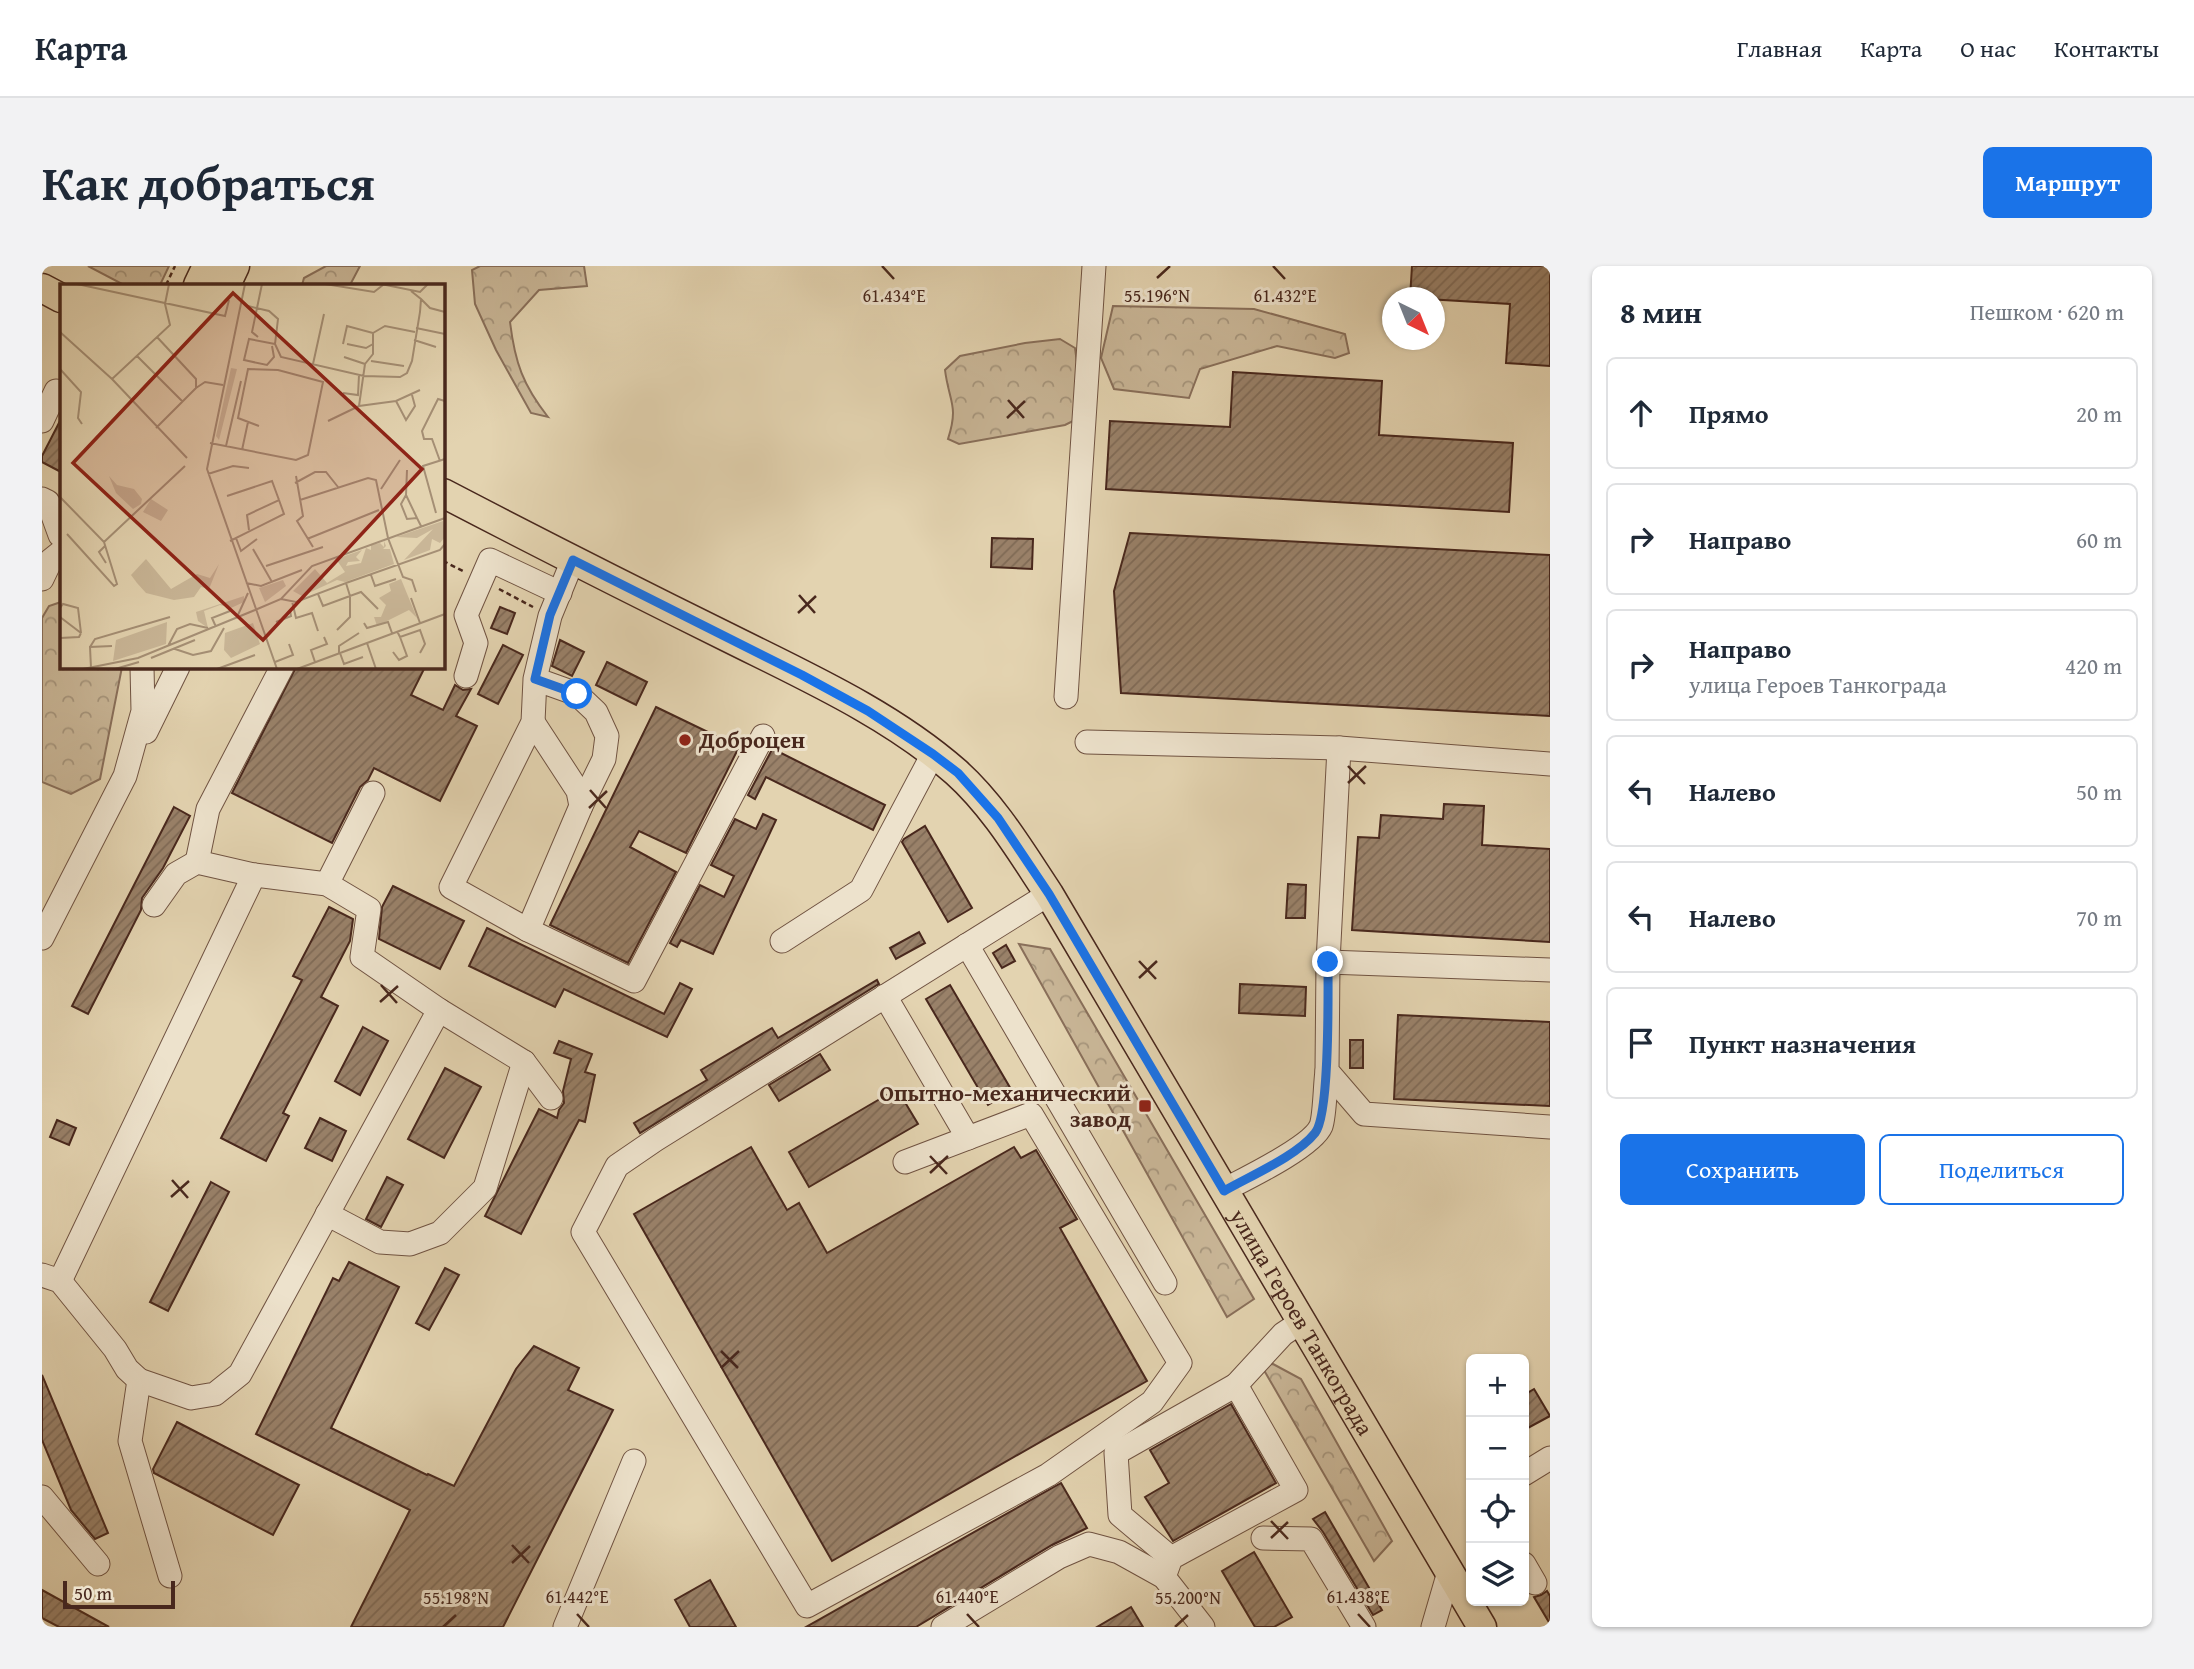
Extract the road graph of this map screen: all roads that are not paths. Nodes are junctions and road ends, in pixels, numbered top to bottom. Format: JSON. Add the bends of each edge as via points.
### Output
{"nodes":[{"id":1,"x":207,"y":266,"type":"edge"},
{"id":2,"x":235,"y":266,"type":"edge"},
{"id":3,"x":242,"y":266,"type":"edge"},
{"id":4,"x":1094,"y":266,"type":"edge"},
{"id":5,"x":198,"y":284,"type":"edge"},
{"id":6,"x":226,"y":284,"type":"edge"},
{"id":7,"x":243,"y":284,"type":"edge"},
{"id":8,"x":42,"y":288,"type":"edge"},
{"id":9,"x":60,"y":297,"type":"edge"},
{"id":10,"x":56,"y":391,"type":"dead end"},
{"id":11,"x":42,"y":421,"type":"edge"},
{"id":12,"x":444,"y":494,"type":"edge"},
{"id":13,"x":42,"y":499,"type":"edge"},
{"id":14,"x":42,"y":517,"type":"edge"},
{"id":15,"x":60,"y":538,"type":"edge"},
{"id":16,"x":60,"y":540,"type":"edge"},
{"id":17,"x":60,"y":543,"type":"edge"},
{"id":18,"x":573,"y":560,"type":"junction"},
{"id":19,"x":42,"y":579,"type":"edge"},
{"id":20,"x":560,"y":593,"type":"junction"},
{"id":21,"x":142,"y":668,"type":"edge"},
{"id":22,"x":178,"y":668,"type":"edge"},
{"id":23,"x":281,"y":668,"type":"edge"},
{"id":24,"x":466,"y":676,"type":"dead end"},
{"id":25,"x":535,"y":679,"type":"junction"},
{"id":26,"x":1066,"y":697,"type":"dead end"},
{"id":27,"x":533,"y":722,"type":"junction"},
{"id":28,"x":763,"y":736,"type":"dead end"},
{"id":29,"x":1087,"y":742,"type":"dead end"},
{"id":30,"x":1339,"y":748,"type":"junction"},
{"id":31,"x":933,"y":754,"type":"junction"},
{"id":32,"x":1550,"y":764,"type":"edge"},
{"id":33,"x":125,"y":776,"type":"junction"},
{"id":34,"x":373,"y":793,"type":"dead end"},
{"id":35,"x":581,"y":806,"type":"junction"},
{"id":36,"x":197,"y":862,"type":"junction"},
{"id":37,"x":254,"y":875,"type":"junction"},
{"id":38,"x":327,"y":884,"type":"junction"},
{"id":39,"x":1049,"y":894,"type":"junction"},
{"id":40,"x":154,"y":905,"type":"dead end"},
{"id":41,"x":528,"y":929,"type":"junction"},
{"id":42,"x":42,"y":938,"type":"edge"},
{"id":43,"x":782,"y":941,"type":"dead end"},
{"id":44,"x":967,"y":945,"type":"junction"},
{"id":45,"x":1328,"y":962,"type":"junction"},
{"id":46,"x":1550,"y":970,"type":"edge"},
{"id":47,"x":885,"y":996,"type":"junction"},
{"id":48,"x":439,"y":1010,"type":"junction"},
{"id":49,"x":524,"y":1062,"type":"junction"},
{"id":50,"x":1326,"y":1071,"type":"junction"},
{"id":51,"x":1057,"y":1096,"type":"junction"},
{"id":52,"x":551,"y":1098,"type":"dead end"},
{"id":53,"x":1031,"y":1114,"type":"junction"},
{"id":54,"x":1550,"y":1128,"type":"edge"},
{"id":55,"x":968,"y":1138,"type":"junction"},
{"id":56,"x":905,"y":1162,"type":"dead end"},
{"id":57,"x":1224,"y":1191,"type":"junction"},
{"id":58,"x":327,"y":1214,"type":"junction"},
{"id":59,"x":51,"y":1278,"type":"edge"},
{"id":60,"x":1165,"y":1283,"type":"dead end"},
{"id":61,"x":1301,"y":1322,"type":"junction"},
{"id":62,"x":139,"y":1380,"type":"junction"},
{"id":63,"x":1236,"y":1385,"type":"junction"},
{"id":64,"x":1550,"y":1458,"type":"edge"},
{"id":65,"x":634,"y":1461,"type":"dead end"},
{"id":66,"x":1529,"y":1471,"type":"edge"},
{"id":67,"x":42,"y":1497,"type":"edge"},
{"id":68,"x":1263,"y":1538,"type":"dead end"},
{"id":69,"x":98,"y":1564,"type":"dead end"},
{"id":70,"x":1168,"y":1567,"type":"junction"},
{"id":71,"x":1449,"y":1572,"type":"junction"},
{"id":72,"x":170,"y":1576,"type":"dead end"},
{"id":73,"x":565,"y":1627,"type":"edge"},
{"id":74,"x":943,"y":1627,"type":"edge"},
{"id":75,"x":1203,"y":1627,"type":"edge"},
{"id":76,"x":1364,"y":1627,"type":"edge"},
{"id":77,"x":1433,"y":1627,"type":"edge"},
{"id":78,"x":1482,"y":1627,"type":"edge"}],
"edges":[{"from":1,"to":5,"type":"main road"},
{"from":2,"to":6,"type":"main road"},
{"from":3,"to":7,"type":"main road"},
{"from":4,"to":26,"type":"street"},
{"from":8,"to":9,"type":"main road"},
{"from":10,"to":11,"type":"street"},
{"from":12,"to":18,"type":"main road","name":"улица Героев Танкограда"},
{"from":13,"to":15,"type":"street","via":[[48,502]]},
{"from":14,"to":16,"type":"street"},
{"from":17,"to":19,"type":"street"},
{"from":18,"to":20,"type":"street"},
{"from":18,"to":31,"type":"main road","name":"улица Героев Танкограда","via":[[802,675]]},
{"from":20,"to":24,"type":"street","via":[[490,560],[466,615],[476,643]]},
{"from":20,"to":25,"type":"street"},
{"from":21,"to":33,"type":"street","via":[[143,711]]},
{"from":22,"to":33,"type":"street"},
{"from":23,"to":36,"type":"street","via":[[208,808]]},
{"from":25,"to":27,"type":"street"},
{"from":25,"to":35,"type":"street","via":[[577,694],[596,712],[607,736],[604,759]]},
{"from":27,"to":35,"type":"street","via":[[578,791]]},
{"from":27,"to":41,"type":"street","via":[[451,887]]},
{"from":28,"to":41,"type":"street","via":[[634,981]]},
{"from":29,"to":30,"type":"street"},
{"from":30,"to":32,"type":"street"},
{"from":30,"to":45,"type":"street"},
{"from":31,"to":39,"type":"main road","name":"улица Героев Танкограда","via":[[958,773],[998,818]]},
{"from":31,"to":43,"type":"street","via":[[861,890]]},
{"from":33,"to":42,"type":"street"},
{"from":34,"to":38,"type":"street"},
{"from":35,"to":41,"type":"street"},
{"from":36,"to":37,"type":"street"},
{"from":36,"to":40,"type":"street","via":[[176,874]]},
{"from":37,"to":38,"type":"street"},
{"from":37,"to":59,"type":"street"},
{"from":38,"to":48,"type":"street","via":[[369,909],[362,957]]},
{"from":39,"to":44,"type":"street"},
{"from":39,"to":57,"type":"main road","name":"улица Героев Танкограда"},
{"from":44,"to":47,"type":"street"},
{"from":44,"to":51,"type":"street"},
{"from":45,"to":46,"type":"street"},
{"from":45,"to":50,"type":"street"},
{"from":47,"to":53,"type":"street","via":[[617,1166],[583,1232],[807,1606],[1048,1475],[1152,1402],[1181,1363]]},
{"from":47,"to":55,"type":"street"},
{"from":48,"to":49,"type":"street"},
{"from":48,"to":58,"type":"street"},
{"from":49,"to":52,"type":"street"},
{"from":49,"to":58,"type":"street","via":[[485,1188],[440,1233],[410,1244],[380,1242]]},
{"from":50,"to":54,"type":"street","via":[[1364,1114]]},
{"from":50,"to":57,"type":"street","via":[[1321,1126],[1314,1135]]},
{"from":51,"to":53,"type":"street"},
{"from":51,"to":60,"type":"street"},
{"from":53,"to":55,"type":"street"},
{"from":55,"to":56,"type":"street"},
{"from":57,"to":61,"type":"main road","name":"улица Героев Танкограда"},
{"from":58,"to":62,"type":"street","via":[[240,1374],[215,1394],[191,1398]]},
{"from":59,"to":62,"type":"street"},
{"from":61,"to":63,"type":"street","via":[[1283,1334]]},
{"from":61,"to":71,"type":"main road","name":"улица Героев Танкограда"},
{"from":62,"to":72,"type":"street","via":[[130,1441]]},
{"from":63,"to":70,"type":"street","via":[[1296,1490]]},
{"from":63,"to":70,"type":"street","via":[[1116,1453],[1119,1515]]},
{"from":64,"to":66,"type":"street"},
{"from":65,"to":73,"type":"street"},
{"from":67,"to":69,"type":"street"},
{"from":68,"to":76,"type":"street","via":[[1311,1539]]},
{"from":70,"to":74,"type":"street","via":[[1089,1544],[1059,1557]]},
{"from":70,"to":75,"type":"street"},
{"from":71,"to":77,"type":"street"},
{"from":71,"to":78,"type":"main road","name":"улица Героев Танкограда"}]}
